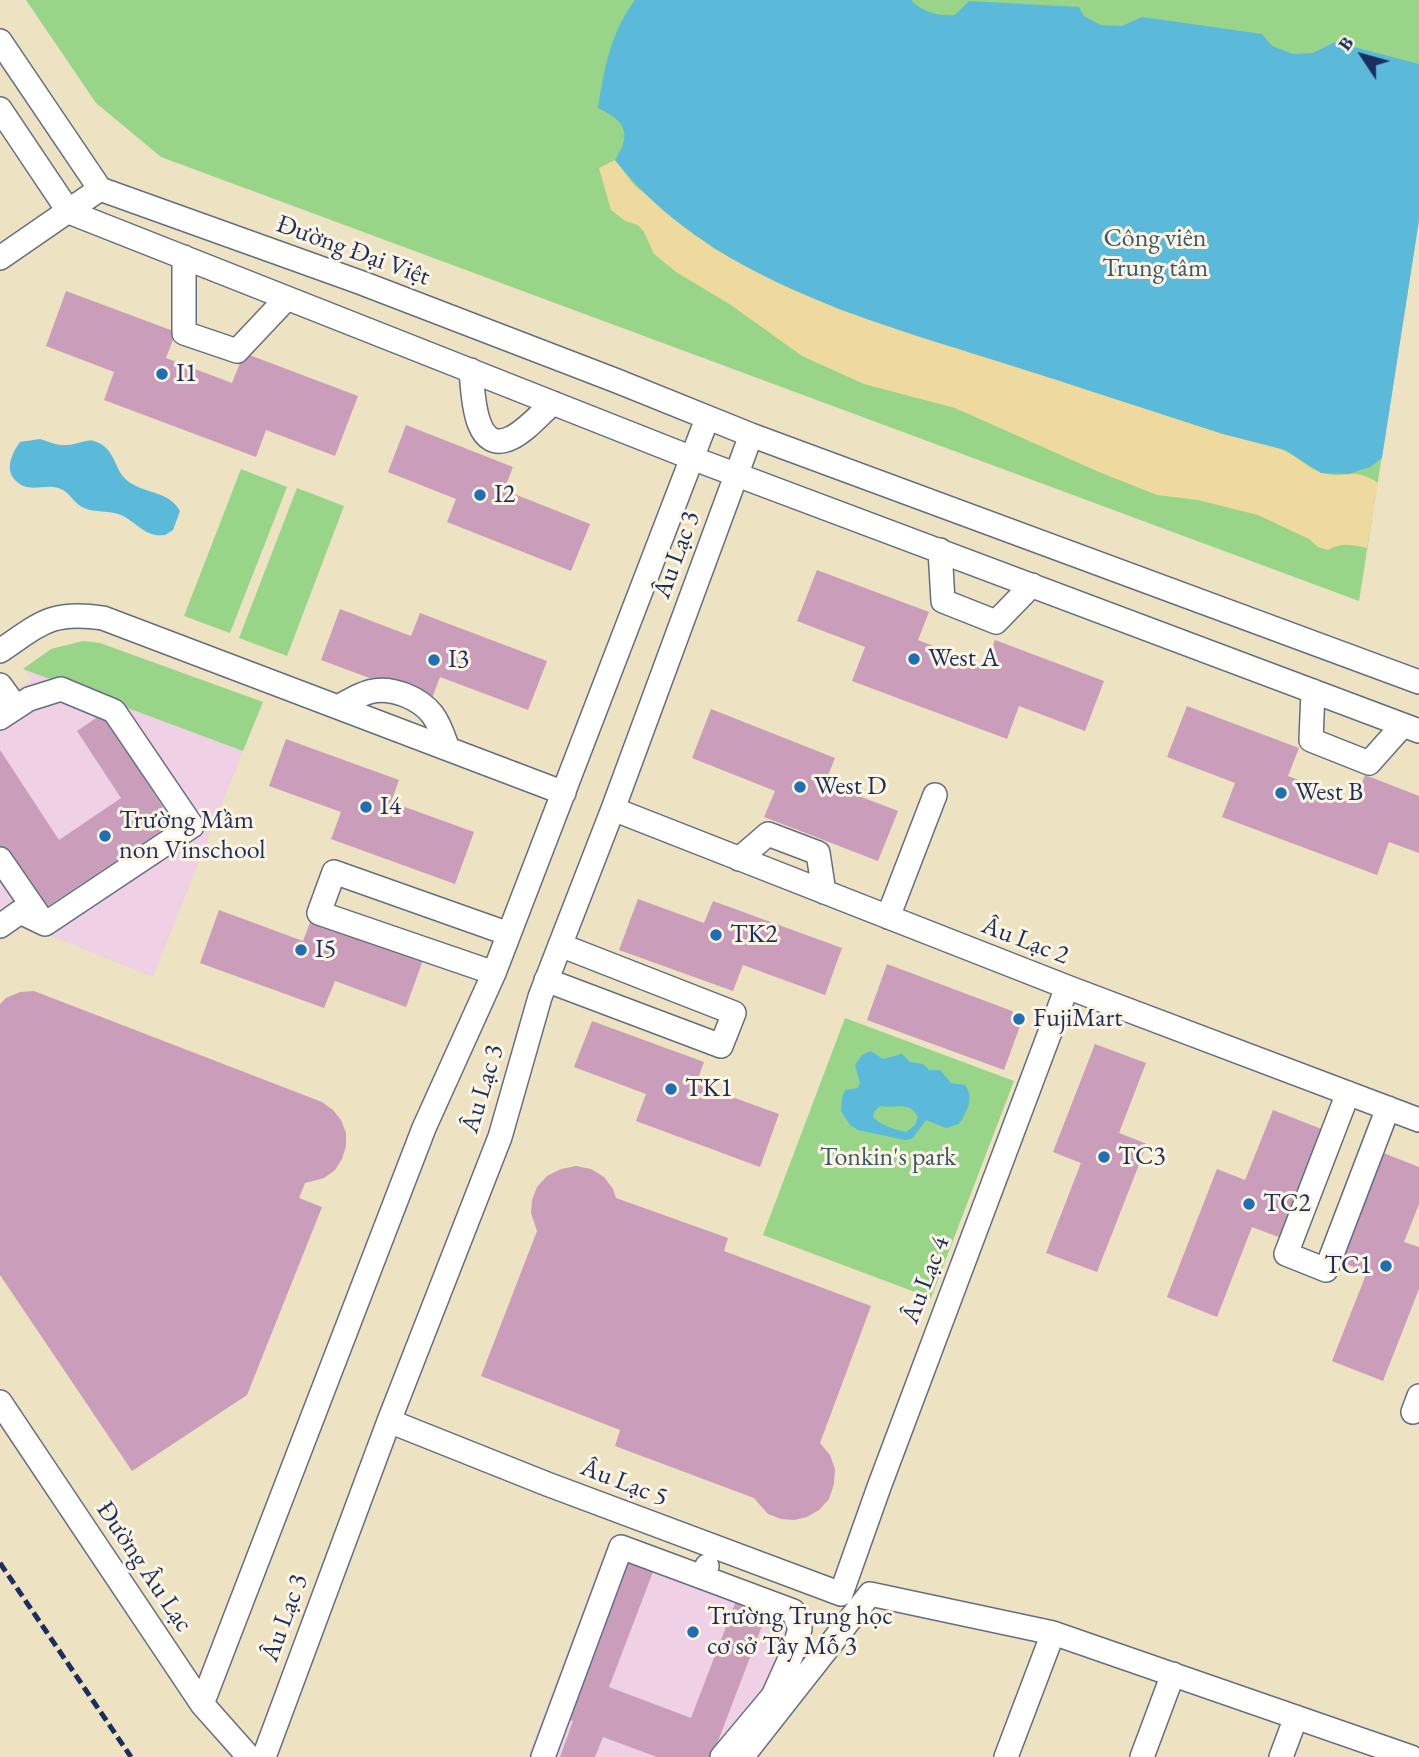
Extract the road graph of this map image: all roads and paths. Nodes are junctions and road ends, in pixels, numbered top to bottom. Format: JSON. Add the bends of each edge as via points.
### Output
{"nodes":[{"id":1,"x":0,"y":41,"type":"edge"},
{"id":2,"x":0,"y":109,"type":"edge"},
{"id":3,"x":100,"y":189,"type":"junction"},
{"id":4,"x":69,"y":212,"type":"junction"},
{"id":5,"x":184,"y":257,"type":"junction"},
{"id":6,"x":0,"y":258,"type":"edge"},
{"id":7,"x":287,"y":298,"type":"junction"},
{"id":8,"x":471,"y":370,"type":"junction"},
{"id":9,"x":553,"y":403,"type":"junction"},
{"id":10,"x":707,"y":419,"type":"junction"},
{"id":11,"x":751,"y":435,"type":"junction"},
{"id":12,"x":692,"y":458,"type":"junction"},
{"id":13,"x":737,"y":474,"type":"junction"},
{"id":14,"x":940,"y":550,"type":"junction"},
{"id":15,"x":1032,"y":585,"type":"junction"},
{"id":16,"x":0,"y":651,"type":"edge"},
{"id":17,"x":1419,"y":682,"type":"edge"},
{"id":18,"x":0,"y":685,"type":"edge"},
{"id":19,"x":1313,"y":691,"type":"junction"},
{"id":20,"x":338,"y":707,"type":"junction"},
{"id":21,"x":8,"y":713,"type":"edge"},
{"id":22,"x":1411,"y":728,"type":"edge"},
{"id":23,"x":448,"y":749,"type":"junction"},
{"id":24,"x":564,"y":793,"type":"junction"},
{"id":25,"x":935,"y":795,"type":"dead end"},
{"id":26,"x":613,"y":810,"type":"junction"},
{"id":27,"x":0,"y":859,"type":"edge"},
{"id":28,"x":739,"y":859,"type":"junction"},
{"id":29,"x":824,"y":892,"type":"junction"},
{"id":30,"x":888,"y":917,"type":"junction"},
{"id":31,"x":45,"y":924,"type":"junction"},
{"id":32,"x":0,"y":926,"type":"edge"},
{"id":33,"x":509,"y":934,"type":"junction"},
{"id":34,"x":560,"y":945,"type":"junction"},
{"id":35,"x":494,"y":973,"type":"junction"},
{"id":36,"x":546,"y":980,"type":"junction"},
{"id":37,"x":1067,"y":987,"type":"junction"},
{"id":38,"x":1349,"y":1093,"type":"junction"},
{"id":39,"x":1388,"y":1108,"type":"junction"},
{"id":40,"x":1419,"y":1120,"type":"edge"},
{"id":41,"x":0,"y":1402,"type":"edge"},
{"id":42,"x":389,"y":1421,"type":"junction"},
{"id":43,"x":715,"y":1546,"type":"junction"},
{"id":44,"x":702,"y":1577,"type":"junction"},
{"id":45,"x":841,"y":1594,"type":"joint"},
{"id":46,"x":1054,"y":1633,"type":"junction"},
{"id":47,"x":1173,"y":1674,"type":"junction"},
{"id":48,"x":202,"y":1704,"type":"junction"},
{"id":49,"x":1296,"y":1717,"type":"junction"},
{"id":50,"x":249,"y":1757,"type":"edge"},
{"id":51,"x":264,"y":1757,"type":"edge"},
{"id":52,"x":543,"y":1757,"type":"edge"},
{"id":53,"x":722,"y":1757,"type":"edge"},
{"id":54,"x":742,"y":1757,"type":"edge"},
{"id":55,"x":1006,"y":1757,"type":"edge"},
{"id":56,"x":1142,"y":1757,"type":"edge"},
{"id":57,"x":1281,"y":1757,"type":"edge"},
{"id":58,"x":1411,"y":1757,"type":"edge"}],
"edges":[{"from":1,"to":3,"type":"street"},
{"from":2,"to":4,"type":"street"},
{"from":3,"to":4,"type":"street"},
{"from":3,"to":10,"type":"street","name":"Đường Đại Việt","via":[[375,288]]},
{"from":4,"to":5,"type":"street"},
{"from":4,"to":6,"type":"street"},
{"from":5,"to":7,"type":"street"},
{"from":5,"to":7,"type":"street","via":[[184,333],[237,351]]},
{"from":7,"to":8,"type":"street"},
{"from":8,"to":9,"type":"street"},
{"from":8,"to":9,"type":"street","via":[[477,421],[484,433],[496,440],[517,435]]},
{"from":9,"to":12,"type":"street"},
{"from":10,"to":11,"type":"street","name":"Đường Đại Việt"},
{"from":10,"to":12,"type":"street","name":"Âu Lạc 3"},
{"from":11,"to":13,"type":"street","name":"Âu Lạc 3"},
{"from":11,"to":17,"type":"street","name":"Đường Đại Việt"},
{"from":12,"to":13,"type":"street"},
{"from":12,"to":24,"type":"street","name":"Âu Lạc 3"},
{"from":13,"to":14,"type":"street"},
{"from":13,"to":26,"type":"street","name":"Âu Lạc 3"},
{"from":14,"to":15,"type":"street"},
{"from":14,"to":15,"type":"street","via":[[943,601],[996,622]]},
{"from":15,"to":19,"type":"street"},
{"from":16,"to":20,"type":"street","via":[[64,615],[93,617]]},
{"from":18,"to":21,"type":"street"},
{"from":19,"to":22,"type":"street"},
{"from":19,"to":22,"type":"street","via":[[1311,740],[1370,763]]},
{"from":20,"to":23,"type":"street"},
{"from":20,"to":23,"type":"street","via":[[373,690],[397,692],[432,713]]},
{"from":21,"to":31,"type":"street","via":[[29,699],[61,689],[114,710],[192,826]]},
{"from":23,"to":24,"type":"street"},
{"from":24,"to":33,"type":"street","name":"Âu Lạc 3"},
{"from":25,"to":30,"type":"street"},
{"from":26,"to":28,"type":"street","name":"Âu Lạc 2"},
{"from":26,"to":34,"type":"street","name":"Âu Lạc 3"},
{"from":27,"to":31,"type":"street"},
{"from":28,"to":29,"type":"street","name":"Âu Lạc 2"},
{"from":28,"to":29,"type":"street","via":[[768,834],[818,853]]},
{"from":29,"to":30,"type":"street","name":"Âu Lạc 2"},
{"from":30,"to":37,"type":"street","name":"Âu Lạc 2"},
{"from":31,"to":32,"type":"street","via":[[20,912]]},
{"from":33,"to":35,"type":"street","name":"Âu Lạc 3"},
{"from":33,"to":35,"type":"street","via":[[334,872],[319,913]]},
{"from":34,"to":36,"type":"street","name":"Âu Lạc 3"},
{"from":34,"to":36,"type":"street","via":[[734,1013],[721,1046]]},
{"from":35,"to":48,"type":"street","name":"Âu Lạc 3","via":[[432,1107]]},
{"from":36,"to":42,"type":"street","name":"Âu Lạc 3","via":[[500,1137]]},
{"from":37,"to":38,"type":"street","name":"Âu Lạc 2"},
{"from":37,"to":45,"type":"street","name":"Âu Lạc 4"},
{"from":38,"to":39,"type":"street","name":"Âu Lạc 2"},
{"from":38,"to":39,"type":"street","via":[[1286,1254],[1326,1269]]},
{"from":39,"to":40,"type":"street","name":"Âu Lạc 2"},
{"from":41,"to":48,"type":"street","name":"Đường Âu Lạc"},
{"from":42,"to":43,"type":"street","name":"Âu Lạc 5"},
{"from":42,"to":51,"type":"street","name":"Âu Lạc 3"},
{"from":43,"to":44,"type":"street"},
{"from":43,"to":45,"type":"street","name":"Âu Lạc 5"},
{"from":44,"to":52,"type":"street","via":[[621,1546]]},
{"from":44,"to":53,"type":"street","via":[[793,1611],[800,1629],[773,1696]]},
{"from":46,"to":47,"type":"street"},
{"from":46,"to":54,"type":"street","via":[[870,1594]]},
{"from":46,"to":55,"type":"street"},
{"from":47,"to":49,"type":"street"},
{"from":47,"to":56,"type":"street"},
{"from":48,"to":50,"type":"street","name":"Đường Âu Lạc"},
{"from":49,"to":57,"type":"street"},
{"from":49,"to":58,"type":"street"}]}
